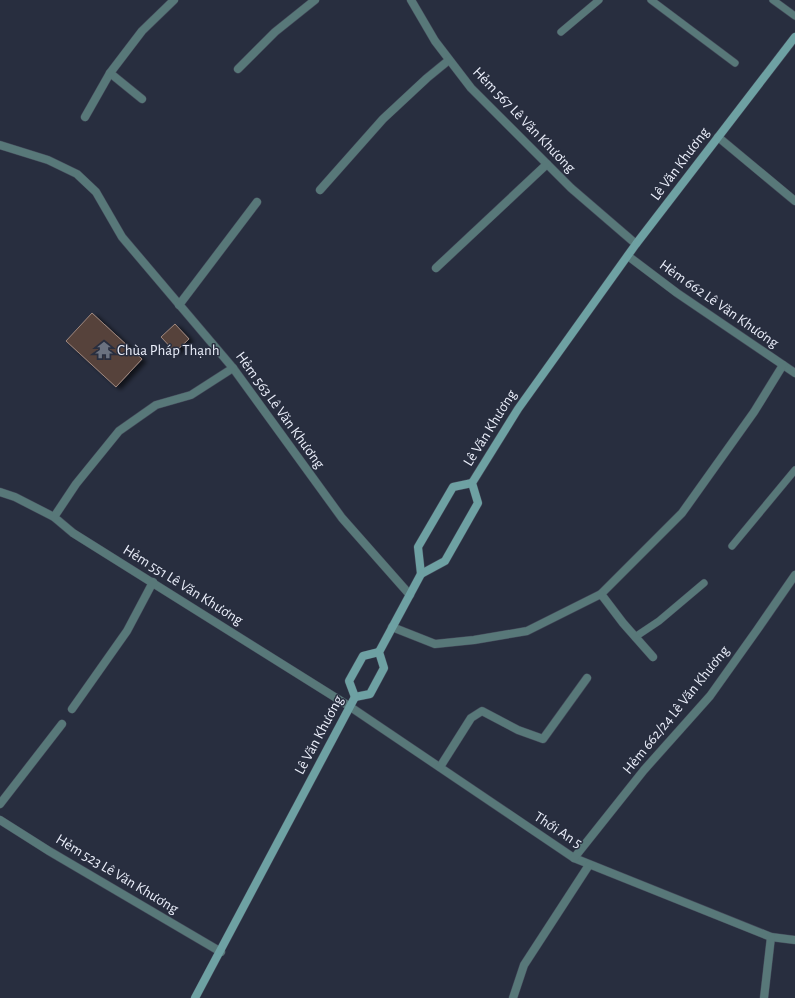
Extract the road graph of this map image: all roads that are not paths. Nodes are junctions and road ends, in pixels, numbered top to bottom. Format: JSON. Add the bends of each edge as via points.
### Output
{"nodes":[{"id":1,"x":174,"y":0,"type":"edge"},
{"id":2,"x":314,"y":0,"type":"edge"},
{"id":3,"x":411,"y":0,"type":"edge"},
{"id":4,"x":599,"y":0,"type":"edge"},
{"id":5,"x":651,"y":0,"type":"edge"},
{"id":6,"x":773,"y":0,"type":"edge"},
{"id":7,"x":795,"y":16,"type":"edge"},
{"id":8,"x":561,"y":32,"type":"dead end"},
{"id":9,"x":795,"y":37,"type":"edge"},
{"id":10,"x":449,"y":60,"type":"junction"},
{"id":11,"x":735,"y":64,"type":"dead end"},
{"id":12,"x":238,"y":70,"type":"dead end"},
{"id":13,"x":110,"y":73,"type":"junction"},
{"id":14,"x":142,"y":99,"type":"dead end"},
{"id":15,"x":85,"y":117,"type":"dead end"},
{"id":16,"x":718,"y":137,"type":"junction"},
{"id":17,"x":0,"y":145,"type":"edge"},
{"id":18,"x":547,"y":164,"type":"junction"},
{"id":19,"x":320,"y":190,"type":"dead end"},
{"id":20,"x":795,"y":201,"type":"edge"},
{"id":21,"x":257,"y":202,"type":"dead end"},
{"id":22,"x":636,"y":244,"type":"junction"},
{"id":23,"x":628,"y":256,"type":"junction"},
{"id":24,"x":436,"y":268,"type":"dead end"},
{"id":25,"x":179,"y":305,"type":"junction"},
{"id":26,"x":784,"y":365,"type":"junction"},
{"id":27,"x":233,"y":368,"type":"junction"},
{"id":28,"x":795,"y":373,"type":"edge"},
{"id":29,"x":795,"y":470,"type":"edge"},
{"id":30,"x":472,"y":483,"type":"junction"},
{"id":31,"x":0,"y":492,"type":"edge"},
{"id":32,"x":54,"y":517,"type":"junction"},
{"id":33,"x":732,"y":546,"type":"dead end"},
{"id":34,"x":422,"y":574,"type":"junction"},
{"id":35,"x":795,"y":575,"type":"edge"},
{"id":36,"x":153,"y":582,"type":"junction"},
{"id":37,"x":704,"y":583,"type":"dead end"},
{"id":38,"x":601,"y":594,"type":"junction"},
{"id":39,"x":410,"y":595,"type":"junction"},
{"id":40,"x":392,"y":627,"type":"junction"},
{"id":41,"x":635,"y":637,"type":"junction"},
{"id":42,"x":379,"y":652,"type":"junction"},
{"id":43,"x":653,"y":657,"type":"dead end"},
{"id":44,"x":587,"y":678,"type":"dead end"},
{"id":45,"x":354,"y":697,"type":"junction"},
{"id":46,"x":349,"y":706,"type":"junction"},
{"id":47,"x":72,"y":709,"type":"dead end"},
{"id":48,"x":62,"y":724,"type":"dead end"},
{"id":49,"x":440,"y":767,"type":"junction"},
{"id":50,"x":0,"y":804,"type":"edge"},
{"id":51,"x":0,"y":820,"type":"edge"},
{"id":52,"x":574,"y":858,"type":"junction"},
{"id":53,"x":589,"y":865,"type":"junction"},
{"id":54,"x":771,"y":937,"type":"junction"},
{"id":55,"x":795,"y":940,"type":"edge"},
{"id":56,"x":221,"y":952,"type":"junction"},
{"id":57,"x":195,"y":998,"type":"edge"},
{"id":58,"x":513,"y":998,"type":"edge"},
{"id":59,"x":764,"y":998,"type":"edge"}],
"edges":[{"from":1,"to":13,"type":"street","via":[[142,31]]},
{"from":2,"to":12,"type":"street","via":[[275,32]]},
{"from":3,"to":10,"type":"street","name":"Hẻm 567 Lê Văn Khương"},
{"from":4,"to":8,"type":"lane"},
{"from":5,"to":11,"type":"lane"},
{"from":6,"to":7,"type":"lane"},
{"from":9,"to":16,"type":"main road","name":"Lê Văn Khương"},
{"from":10,"to":18,"type":"street","name":"Hẻm 567 Lê Văn Khương","via":[[471,88]]},
{"from":10,"to":19,"type":"street","via":[[383,119]]},
{"from":13,"to":14,"type":"street"},
{"from":13,"to":15,"type":"street"},
{"from":16,"to":20,"type":"street"},
{"from":16,"to":22,"type":"main road","name":"Lê Văn Khương"},
{"from":17,"to":25,"type":"street","name":"Hẻm 563 Lê Văn Khương","via":[[48,160],[77,174],[96,192],[122,237]]},
{"from":18,"to":22,"type":"street","name":"Hẻm 567 Lê Văn Khương"},
{"from":18,"to":24,"type":"street"},
{"from":21,"to":25,"type":"street"},
{"from":22,"to":23,"type":"main road","name":"Lê Văn Khương"},
{"from":23,"to":26,"type":"street","name":"Hẻm 662 Lê Văn Khương","via":[[677,293]]},
{"from":23,"to":30,"type":"main road","name":"Lê Văn Khương","via":[[518,409]]},
{"from":25,"to":27,"type":"street","name":"Hẻm 563 Lê Văn Khương"},
{"from":26,"to":28,"type":"street","name":"Hẻm 662 Lê Văn Khương"},
{"from":26,"to":38,"type":"street","via":[[682,513]]},
{"from":27,"to":32,"type":"street","via":[[190,395],[156,405],[118,431],[76,484]]},
{"from":27,"to":39,"type":"street","name":"Hẻm 563 Lê Văn Khương","via":[[342,518]]},
{"from":29,"to":33,"type":"lane"},
{"from":30,"to":34,"type":"main road","name":"Lê Văn Khương","via":[[478,503],[445,562]]},
{"from":30,"to":34,"type":"main road","via":[[453,487],[418,547]]},
{"from":31,"to":32,"type":"street","name":"Hẻm 551 Lê Văn Khương"},
{"from":32,"to":36,"type":"street","name":"Hẻm 551 Lê Văn Khương","via":[[72,533]]},
{"from":34,"to":39,"type":"main road"},
{"from":35,"to":52,"type":"street","name":"Hẻm 662/24 Lê Văn Khương","via":[[710,696],[644,770]]},
{"from":36,"to":46,"type":"street","name":"Hẻm 551 Lê Văn Khương"},
{"from":36,"to":47,"type":"street","via":[[127,631]]},
{"from":37,"to":41,"type":"lane","via":[[659,621]]},
{"from":38,"to":40,"type":"street","via":[[527,631],[474,640],[435,644]]},
{"from":38,"to":41,"type":"street"},
{"from":39,"to":40,"type":"main road"},
{"from":40,"to":42,"type":"main road"},
{"from":41,"to":43,"type":"street"},
{"from":42,"to":45,"type":"main road","via":[[363,656],[349,681]]},
{"from":42,"to":45,"type":"main road","name":"Lê Văn Khương","via":[[384,668],[370,694]]},
{"from":44,"to":49,"type":"street","via":[[543,739],[518,730],[482,711],[471,718]]},
{"from":45,"to":46,"type":"main road","name":"Lê Văn Khương"},
{"from":46,"to":49,"type":"street","name":"Thới An 5"},
{"from":46,"to":56,"type":"main road","name":"Lê Văn Khương"},
{"from":48,"to":50,"type":"street"},
{"from":49,"to":52,"type":"street","name":"Thới An 5"},
{"from":51,"to":56,"type":"street","name":"Hẻm 523 Lê Văn Khương"},
{"from":52,"to":53,"type":"street","name":"Thới An 5"},
{"from":53,"to":54,"type":"street","name":"Thới An 5"},
{"from":53,"to":58,"type":"street","via":[[524,965]]},
{"from":54,"to":55,"type":"street","name":"Thới An 5"},
{"from":54,"to":59,"type":"street"},
{"from":56,"to":57,"type":"main road","name":"Lê Văn Khương"}]}
